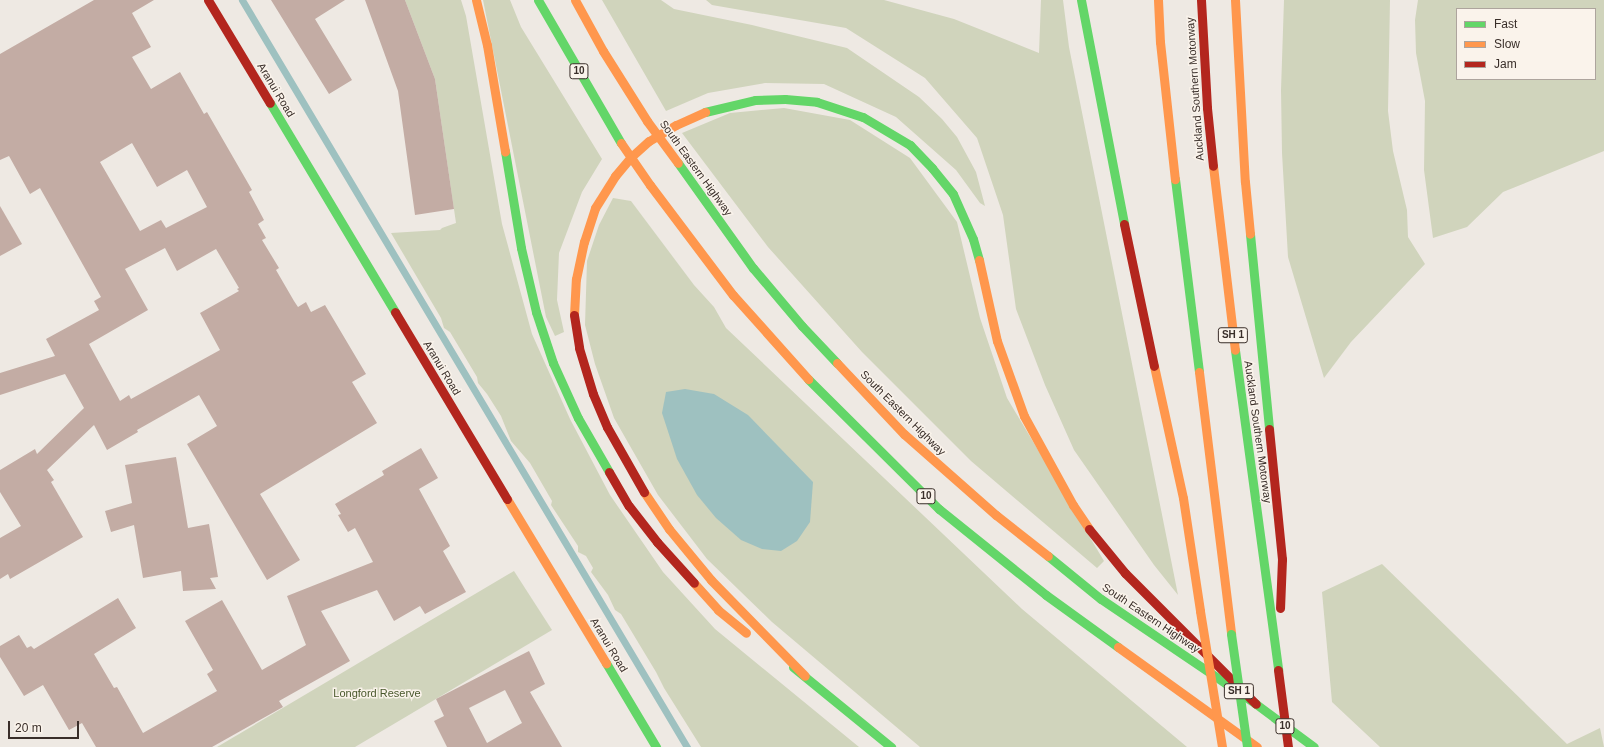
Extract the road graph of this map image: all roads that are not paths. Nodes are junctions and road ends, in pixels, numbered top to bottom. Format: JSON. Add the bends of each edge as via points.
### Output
{"nodes":[{"id":1,"x":208,"y":0,"type":"edge"},
{"id":2,"x":476,"y":0,"type":"edge"},
{"id":3,"x":538,"y":0,"type":"edge"},
{"id":4,"x":575,"y":0,"type":"edge"},
{"id":5,"x":1081,"y":0,"type":"edge"},
{"id":6,"x":1158,"y":0,"type":"edge"},
{"id":7,"x":1201,"y":0,"type":"edge"},
{"id":8,"x":1235,"y":0,"type":"edge"},
{"id":9,"x":1278,"y":670,"type":"junction"},
{"id":10,"x":804,"y":676,"type":"junction"},
{"id":11,"x":1256,"y":704,"type":"junction"},
{"id":12,"x":656,"y":747,"type":"edge"},
{"id":13,"x":891,"y":747,"type":"edge"},
{"id":14,"x":1222,"y":747,"type":"edge"},
{"id":15,"x":1247,"y":747,"type":"edge"},
{"id":16,"x":1257,"y":747,"type":"edge"},
{"id":17,"x":1288,"y":747,"type":"edge"},
{"id":18,"x":1314,"y":747,"type":"edge"}],
"edges":[{"from":1,"to":12,"type":"main road","name":"Aranui Road"},
{"from":2,"to":10,"type":"main road","via":[[487,45],[522,248],[536,312],[553,363],[578,418],[629,506],[679,567],[718,610]]},
{"from":3,"to":16,"type":"main road","number":"10","bridge":true,"via":[[621,142],[650,185],[733,295],[794,365],[939,509],[1046,595]]},
{"from":4,"to":11,"type":"main road","name":"South Eastern Highway","number":"10","bridge":true,"via":[[603,51],[647,121],[753,268],[802,326],[904,434],[996,516],[1101,599]]},
{"from":5,"to":14,"type":"main road","bridge":true,"via":[[1120,207],[1183,498]]},
{"from":6,"to":15,"type":"main road","number":"SH 1","bridge":true,"via":[[1175,181],[1230,634]]},
{"from":7,"to":9,"type":"main road","name":"Auckland Southern Motorway","number":"SH 1","via":[[1206,108],[1229,305]]},
{"from":8,"to":9,"type":"main road","via":[[1245,182],[1282,559]]},
{"from":9,"to":17,"type":"main road","name":"Auckland Southern Motorway","number":"SH 1","bridge":true},
{"from":10,"to":11,"type":"main road","via":[[711,580],[669,529],[646,496],[607,428],[593,394],[579,348],[574,316],[576,279],[595,208],[615,176],[631,157],[649,141],[712,108],[755,100],[785,98],[817,102],[863,117],[910,145],[953,194],[969,227],[981,266],[997,341],[1024,416],[1074,505],[1097,540],[1125,573]]},
{"from":10,"to":13,"type":"main road"},
{"from":11,"to":18,"type":"main road","name":"South Eastern Highway","number":"10"}]}
